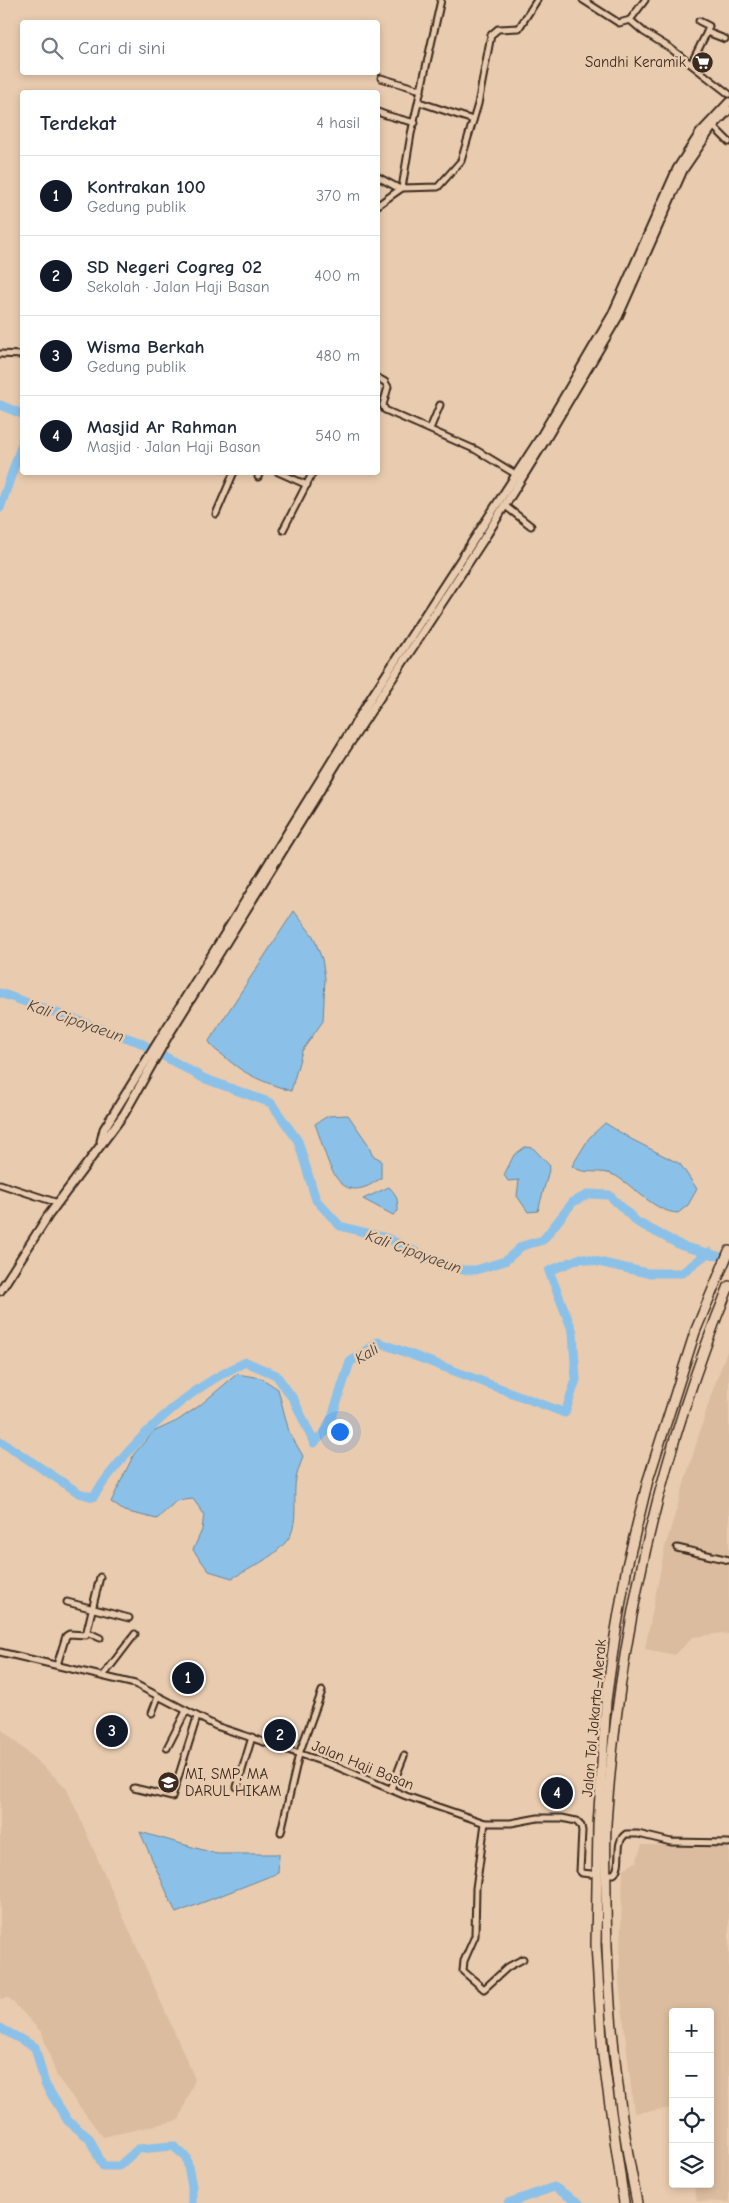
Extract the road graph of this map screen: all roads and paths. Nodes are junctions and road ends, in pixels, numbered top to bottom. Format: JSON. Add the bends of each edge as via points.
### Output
{"nodes":[{"id":1,"x":441,"y":0,"type":"edge"},
{"id":2,"x":537,"y":0,"type":"edge"},
{"id":3,"x":583,"y":0,"type":"edge"},
{"id":4,"x":645,"y":0,"type":"edge"},
{"id":5,"x":630,"y":20,"type":"junction"},
{"id":6,"x":699,"y":21,"type":"dead end"},
{"id":7,"x":707,"y":32,"type":"junction"},
{"id":8,"x":725,"y":39,"type":"dead end"},
{"id":9,"x":691,"y":64,"type":"junction"},
{"id":10,"x":381,"y":78,"type":"dead end"},
{"id":11,"x":421,"y":90,"type":"junction"},
{"id":12,"x":729,"y":94,"type":"edge"},
{"id":13,"x":418,"y":102,"type":"junction"},
{"id":14,"x":729,"y":102,"type":"edge"},
{"id":15,"x":729,"y":110,"type":"edge"},
{"id":16,"x":380,"y":113,"type":"edge"},
{"id":17,"x":473,"y":120,"type":"junction"},
{"id":18,"x":415,"y":123,"type":"junction"},
{"id":19,"x":713,"y":126,"type":"junction"},
{"id":20,"x":729,"y":142,"type":"edge"},
{"id":21,"x":380,"y":178,"type":"edge"},
{"id":22,"x":401,"y":189,"type":"junction"},
{"id":23,"x":380,"y":204,"type":"edge"},
{"id":24,"x":0,"y":354,"type":"edge"},
{"id":25,"x":20,"y":355,"type":"edge"},
{"id":26,"x":380,"y":379,"type":"edge"},
{"id":27,"x":440,"y":405,"type":"dead end"},
{"id":28,"x":430,"y":429,"type":"junction"},
{"id":29,"x":233,"y":475,"type":"edge"},
{"id":30,"x":285,"y":475,"type":"edge"},
{"id":31,"x":312,"y":475,"type":"edge"},
{"id":32,"x":519,"y":476,"type":"junction"},
{"id":33,"x":307,"y":485,"type":"junction"},
{"id":34,"x":504,"y":505,"type":"junction"},
{"id":35,"x":216,"y":514,"type":"dead end"},
{"id":36,"x":531,"y":526,"type":"dead end"},
{"id":37,"x":283,"y":530,"type":"dead end"},
{"id":38,"x":165,"y":1035,"type":"junction"},
{"id":39,"x":0,"y":1184,"type":"edge"},
{"id":40,"x":58,"y":1203,"type":"junction"},
{"id":41,"x":729,"y":1251,"type":"edge"},
{"id":42,"x":729,"y":1286,"type":"edge"},
{"id":43,"x":0,"y":1292,"type":"edge"},
{"id":44,"x":677,"y":1548,"type":"dead end"},
{"id":45,"x":729,"y":1560,"type":"edge"},
{"id":46,"x":100,"y":1577,"type":"dead end"},
{"id":47,"x":67,"y":1602,"type":"dead end"},
{"id":48,"x":92,"y":1608,"type":"junction"},
{"id":49,"x":129,"y":1618,"type":"dead end"},
{"id":50,"x":87,"y":1632,"type":"junction"},
{"id":51,"x":135,"y":1634,"type":"dead end"},
{"id":52,"x":100,"y":1638,"type":"dead end"},
{"id":53,"x":0,"y":1652,"type":"edge"},
{"id":54,"x":57,"y":1665,"type":"junction"},
{"id":55,"x":104,"y":1676,"type":"junction"},
{"id":56,"x":322,"y":1692,"type":"dead end"},
{"id":57,"x":158,"y":1697,"type":"junction"},
{"id":58,"x":186,"y":1711,"type":"junction"},
{"id":59,"x":152,"y":1713,"type":"dead end"},
{"id":60,"x":197,"y":1717,"type":"junction"},
{"id":61,"x":252,"y":1737,"type":"junction"},
{"id":62,"x":167,"y":1748,"type":"dead end"},
{"id":63,"x":299,"y":1754,"type":"junction"},
{"id":64,"x":404,"y":1756,"type":"dead end"},
{"id":65,"x":237,"y":1787,"type":"dead end"},
{"id":66,"x":134,"y":1788,"type":"dead end"},
{"id":67,"x":391,"y":1790,"type":"junction"},
{"id":68,"x":485,"y":1823,"type":"junction"},
{"id":69,"x":280,"y":1832,"type":"dead end"},
{"id":70,"x":729,"y":1842,"type":"edge"},
{"id":71,"x":591,"y":1874,"type":"dead end"},
{"id":72,"x":609,"y":1874,"type":"dead end"},
{"id":73,"x":523,"y":1958,"type":"dead end"},
{"id":74,"x":624,"y":2203,"type":"edge"},
{"id":75,"x":637,"y":2203,"type":"edge"}],
"edges":[{"from":1,"to":11,"type":"street"},
{"from":2,"to":17,"type":"street","via":[[519,28],[498,29],[492,35]]},
{"from":3,"to":5,"type":"street","via":[[618,22]]},
{"from":4,"to":5,"type":"street"},
{"from":5,"to":9,"type":"street"},
{"from":6,"to":7,"type":"street","via":[[709,26]]},
{"from":7,"to":8,"type":"street"},
{"from":7,"to":9,"type":"street"},
{"from":9,"to":12,"type":"street"},
{"from":10,"to":11,"type":"street"},
{"from":11,"to":13,"type":"street"},
{"from":13,"to":17,"type":"street"},
{"from":13,"to":18,"type":"street"},
{"from":14,"to":32,"type":"street","via":[[700,133],[677,169],[612,315]]},
{"from":15,"to":19,"type":"street"},
{"from":16,"to":18,"type":"street"},
{"from":17,"to":22,"type":"street","via":[[461,161],[440,186]]},
{"from":18,"to":22,"type":"street"},
{"from":19,"to":20,"type":"street"},
{"from":19,"to":32,"type":"street","via":[[680,175],[618,317]]},
{"from":21,"to":22,"type":"street"},
{"from":22,"to":23,"type":"street"},
{"from":24,"to":25,"type":"street"},
{"from":26,"to":28,"type":"street","via":[[388,387],[383,405],[385,410]]},
{"from":27,"to":28,"type":"street"},
{"from":28,"to":32,"type":"street","via":[[476,450]]},
{"from":29,"to":35,"type":"street"},
{"from":30,"to":33,"type":"street"},
{"from":31,"to":33,"type":"street"},
{"from":32,"to":34,"type":"street"},
{"from":32,"to":38,"type":"street","via":[[360,714]]},
{"from":33,"to":37,"type":"street"},
{"from":34,"to":36,"type":"street"},
{"from":34,"to":38,"type":"street"},
{"from":38,"to":40,"type":"street","via":[[104,1129],[100,1144]]},
{"from":39,"to":40,"type":"street"},
{"from":40,"to":43,"type":"street"},
{"from":41,"to":74,"type":"highway","name":"Jalan Tol Jakarta–Merak","via":[[695,1332],[648,1480],[628,1566],[606,1701],[598,1826],[596,1945],[603,2056]]},
{"from":42,"to":75,"type":"highway","name":"Jalan Tol Jakarta–Merak","via":[[684,1406],[657,1501],[629,1637],[608,1810],[606,1929],[609,2002]]},
{"from":44,"to":45,"type":"street"},
{"from":46,"to":48,"type":"street"},
{"from":47,"to":48,"type":"street"},
{"from":48,"to":49,"type":"street"},
{"from":48,"to":50,"type":"street"},
{"from":50,"to":52,"type":"street"},
{"from":50,"to":54,"type":"street","via":[[84,1637],[66,1636]]},
{"from":51,"to":55,"type":"street"},
{"from":53,"to":54,"type":"street","name":"Jalan Haji Basan"},
{"from":54,"to":55,"type":"street","name":"Jalan Haji Basan"},
{"from":55,"to":57,"type":"street","name":"Jalan Haji Basan","via":[[140,1686]]},
{"from":56,"to":63,"type":"street"},
{"from":57,"to":58,"type":"street","name":"Jalan Haji Basan"},
{"from":57,"to":59,"type":"street"},
{"from":58,"to":60,"type":"street","name":"Jalan Haji Basan"},
{"from":58,"to":62,"type":"street"},
{"from":60,"to":61,"type":"street","name":"Jalan Haji Basan"},
{"from":60,"to":66,"type":"street","via":[[172,1798]]},
{"from":61,"to":63,"type":"street","name":"Jalan Haji Basan"},
{"from":61,"to":65,"type":"street"},
{"from":63,"to":67,"type":"street","name":"Jalan Haji Basan"},
{"from":63,"to":69,"type":"street"},
{"from":64,"to":67,"type":"street"},
{"from":67,"to":68,"type":"street","name":"Jalan Haji Basan"},
{"from":68,"to":71,"type":"street","name":"Jalan Haji Basan","via":[[538,1818],[576,1821],[582,1831],[580,1871]]},
{"from":68,"to":73,"type":"street","via":[[476,1888],[475,1936],[463,1971],[484,1989]]},
{"from":70,"to":72,"type":"street","via":[[671,1842],[626,1834],[620,1842],[618,1869]]}]}
